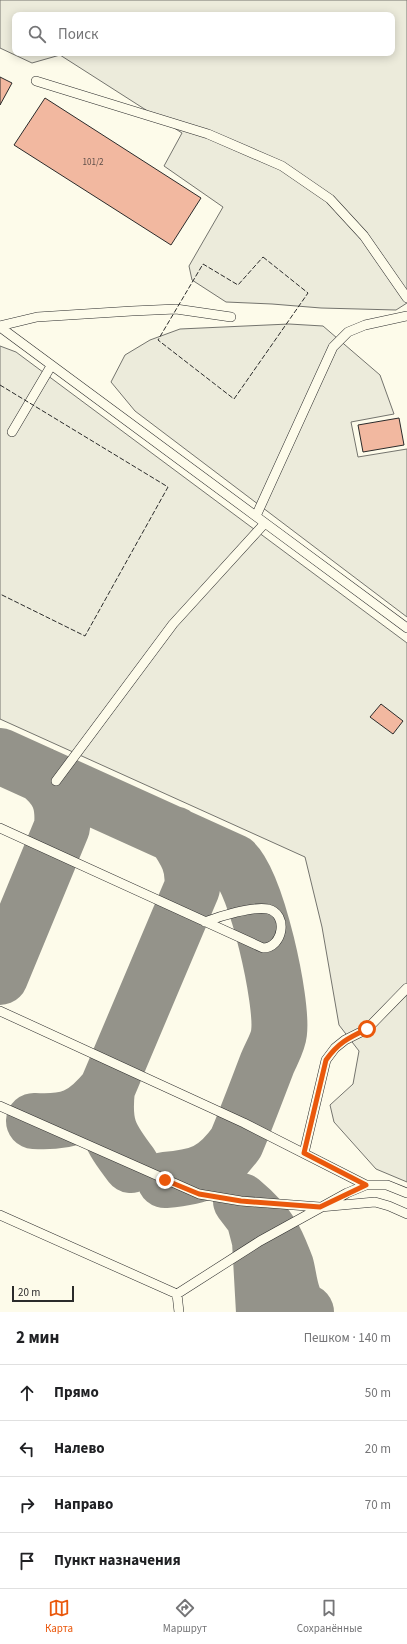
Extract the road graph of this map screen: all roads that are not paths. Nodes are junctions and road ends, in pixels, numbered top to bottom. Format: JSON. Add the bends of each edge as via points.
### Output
{"nodes":[{"id":1,"x":36,"y":81,"type":"dead end"},
{"id":2,"x":407,"y":298,"type":"edge"},
{"id":3,"x":407,"y":316,"type":"edge"},
{"id":4,"x":230,"y":317,"type":"dead end"},
{"id":5,"x":0,"y":327,"type":"edge"},
{"id":6,"x":50,"y":366,"type":"junction"},
{"id":7,"x":12,"y":432,"type":"dead end"},
{"id":8,"x":256,"y":516,"type":"junction"},
{"id":9,"x":265,"y":523,"type":"junction"},
{"id":10,"x":407,"y":628,"type":"edge"},
{"id":11,"x":56,"y":781,"type":"dead end"},
{"id":12,"x":0,"y":828,"type":"edge"},
{"id":13,"x":205,"y":922,"type":"junction"},
{"id":14,"x":407,"y":988,"type":"edge"},
{"id":15,"x":0,"y":1010,"type":"edge"},
{"id":16,"x":0,"y":1106,"type":"edge"},
{"id":17,"x":304,"y":1153,"type":"junction"},
{"id":18,"x":366,"y":1185,"type":"junction"},
{"id":19,"x":407,"y":1193,"type":"edge"},
{"id":20,"x":320,"y":1207,"type":"junction"},
{"id":21,"x":407,"y":1214,"type":"edge"},
{"id":22,"x":0,"y":1215,"type":"edge"},
{"id":23,"x":177,"y":1294,"type":"junction"},
{"id":24,"x":179,"y":1312,"type":"edge"}],
"edges":[{"from":1,"to":2,"type":"lane","via":[[208,134],[282,166],[330,199],[364,236]]},
{"from":3,"to":8,"type":"lane","via":[[365,325],[348,332],[333,347]]},
{"from":4,"to":5,"type":"lane","via":[[176,309],[37,317]]},
{"from":5,"to":6,"type":"lane"},
{"from":6,"to":7,"type":"lane"},
{"from":6,"to":8,"type":"lane"},
{"from":8,"to":9,"type":"lane"},
{"from":9,"to":10,"type":"lane"},
{"from":9,"to":11,"type":"lane","via":[[173,624]]},
{"from":12,"to":13,"type":"lane"},
{"from":13,"to":13,"type":"lane","via":[[263,948],[275,943],[280,936],[282,924],[278,915],[269,909],[224,915]]},
{"from":14,"to":17,"type":"lane","via":[[367,1029],[334,1048],[326,1060]]},
{"from":15,"to":17,"type":"lane"},
{"from":16,"to":20,"type":"lane","via":[[199,1194],[241,1201]]},
{"from":17,"to":18,"type":"lane"},
{"from":18,"to":19,"type":"lane","via":[[387,1185]]},
{"from":18,"to":20,"type":"lane"},
{"from":20,"to":21,"type":"lane","via":[[375,1202]]},
{"from":20,"to":23,"type":"lane","via":[[260,1241]]},
{"from":22,"to":23,"type":"lane"},
{"from":23,"to":24,"type":"lane"}]}
